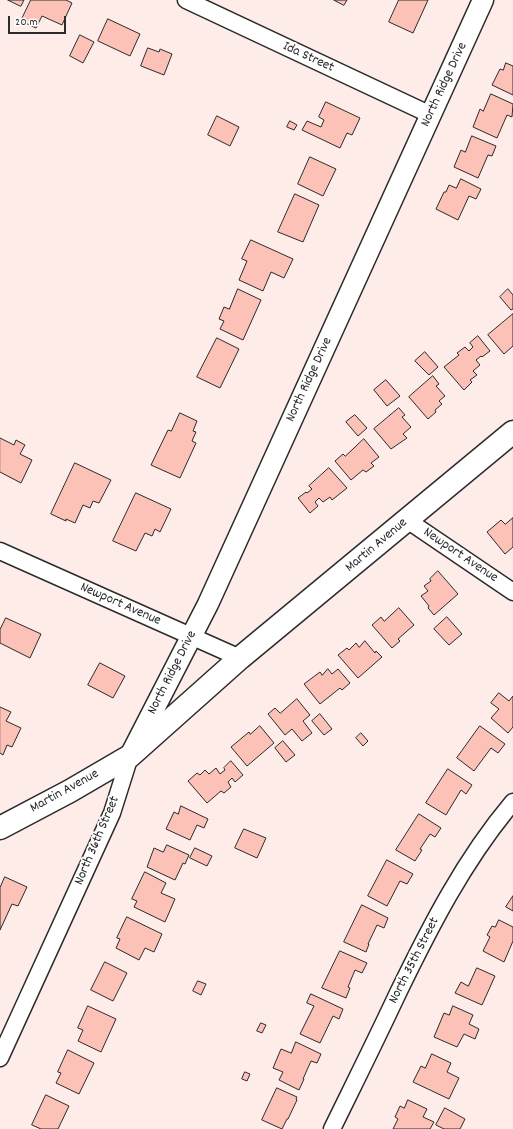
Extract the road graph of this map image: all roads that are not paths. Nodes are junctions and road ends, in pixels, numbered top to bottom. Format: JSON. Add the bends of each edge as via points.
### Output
{"nodes":[{"id":1,"x":186,"y":0,"type":"edge"},
{"id":2,"x":484,"y":0,"type":"edge"},
{"id":3,"x":431,"y":115,"type":"junction"},
{"id":4,"x":513,"y":432,"type":"edge"},
{"id":5,"x":407,"y":520,"type":"junction"},
{"id":6,"x":0,"y":551,"type":"edge"},
{"id":7,"x":513,"y":592,"type":"edge"},
{"id":8,"x":192,"y":637,"type":"junction"},
{"id":9,"x":240,"y":658,"type":"junction"},
{"id":10,"x":130,"y":756,"type":"junction"},
{"id":11,"x":513,"y":802,"type":"edge"},
{"id":12,"x":0,"y":828,"type":"edge"},
{"id":13,"x":0,"y":1058,"type":"edge"},
{"id":14,"x":332,"y":1129,"type":"edge"}],
"edges":[{"from":1,"to":3,"type":"street","name":"Ida Street"},
{"from":2,"to":3,"type":"street","name":"North Ridge Drive"},
{"from":3,"to":8,"type":"street","name":"North Ridge Drive"},
{"from":4,"to":5,"type":"main road","name":"Martin Avenue"},
{"from":5,"to":7,"type":"street","name":"Newport Avenue"},
{"from":5,"to":9,"type":"main road","name":"Martin Avenue"},
{"from":6,"to":8,"type":"street","name":"Newport Avenue"},
{"from":8,"to":9,"type":"street","name":"Newport Avenue"},
{"from":8,"to":10,"type":"street","name":"North Ridge Drive"},
{"from":9,"to":10,"type":"main road"},
{"from":10,"to":12,"type":"main road","name":"Martin Avenue"},
{"from":10,"to":13,"type":"street","name":"North 36th Street","via":[[112,813]]},
{"from":11,"to":14,"type":"street","name":"North 35th Street","via":[[478,849],[429,930]]}]}
